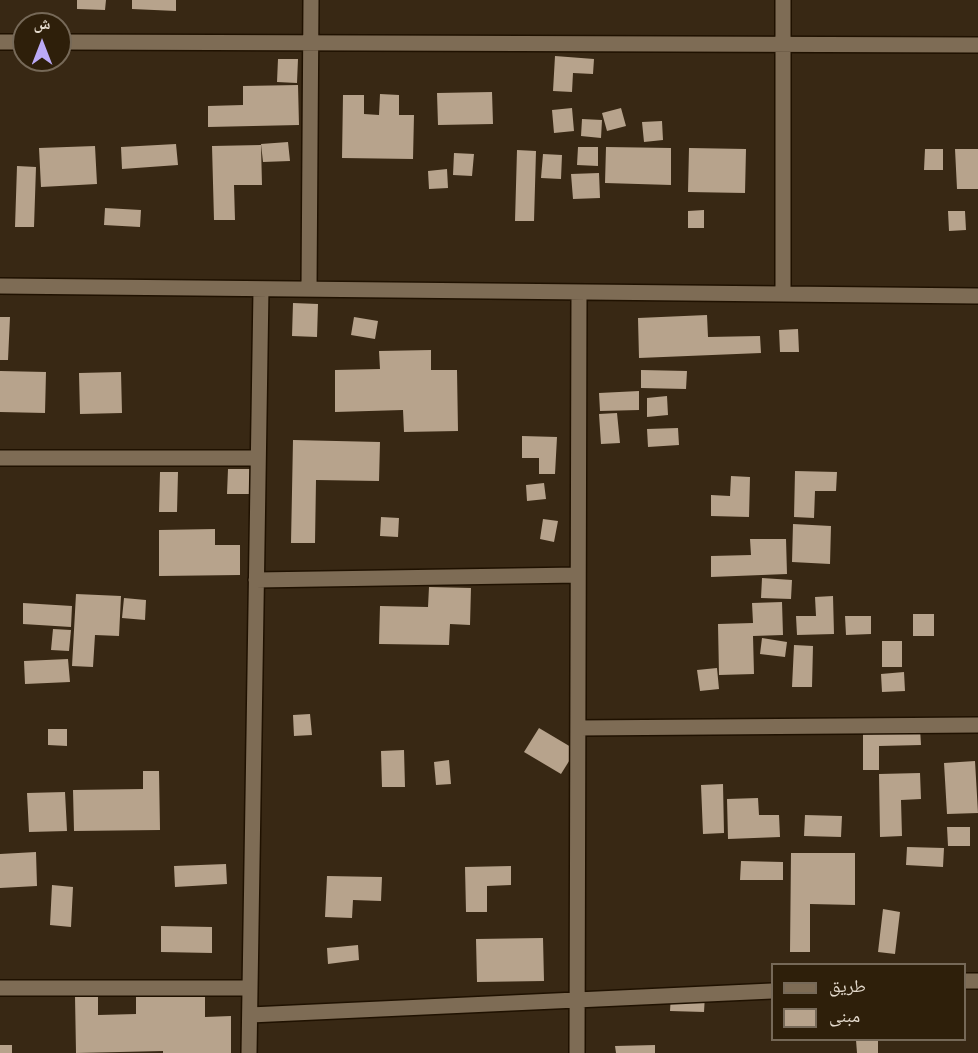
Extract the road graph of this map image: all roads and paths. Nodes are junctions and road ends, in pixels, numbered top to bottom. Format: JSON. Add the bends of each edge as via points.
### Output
{"nodes":[{"id":1,"x":311,"y":0,"type":"edge"},
{"id":2,"x":783,"y":0,"type":"edge"},
{"id":3,"x":72,"y":42,"type":"edge"},
{"id":4,"x":311,"y":43,"type":"junction"},
{"id":5,"x":783,"y":45,"type":"junction"},
{"id":6,"x":978,"y":45,"type":"edge"},
{"id":7,"x":0,"y":286,"type":"edge"},
{"id":8,"x":261,"y":289,"type":"junction"},
{"id":9,"x":309,"y":289,"type":"junction"},
{"id":10,"x":579,"y":292,"type":"junction"},
{"id":11,"x":783,"y":294,"type":"junction"},
{"id":12,"x":978,"y":296,"type":"edge"},
{"id":13,"x":0,"y":459,"type":"edge"},
{"id":14,"x":258,"y":459,"type":"junction"},
{"id":15,"x":578,"y":575,"type":"junction"},
{"id":16,"x":256,"y":580,"type":"junction"},
{"id":17,"x":978,"y":725,"type":"edge"},
{"id":18,"x":578,"y":728,"type":"junction"},
{"id":19,"x":0,"y":988,"type":"edge"},
{"id":20,"x":250,"y":988,"type":"junction"},
{"id":21,"x":771,"y":991,"type":"edge"},
{"id":22,"x":577,"y":1000,"type":"junction"},
{"id":23,"x":250,"y":1015,"type":"junction"},
{"id":24,"x":249,"y":1053,"type":"edge"},
{"id":25,"x":577,"y":1053,"type":"edge"}],
"edges":[{"from":1,"to":4,"type":"street"},
{"from":2,"to":5,"type":"street"},
{"from":3,"to":4,"type":"street"},
{"from":4,"to":5,"type":"street"},
{"from":4,"to":9,"type":"street"},
{"from":5,"to":6,"type":"street"},
{"from":5,"to":11,"type":"street"},
{"from":7,"to":8,"type":"street"},
{"from":8,"to":9,"type":"street"},
{"from":8,"to":14,"type":"street"},
{"from":9,"to":10,"type":"street"},
{"from":10,"to":11,"type":"street"},
{"from":10,"to":15,"type":"street"},
{"from":11,"to":12,"type":"street"},
{"from":13,"to":14,"type":"street"},
{"from":14,"to":16,"type":"street"},
{"from":15,"to":16,"type":"street"},
{"from":15,"to":18,"type":"street"},
{"from":16,"to":20,"type":"street"},
{"from":17,"to":18,"type":"street"},
{"from":18,"to":22,"type":"street"},
{"from":19,"to":20,"type":"street"},
{"from":20,"to":23,"type":"street"},
{"from":21,"to":22,"type":"street"},
{"from":22,"to":23,"type":"street"},
{"from":22,"to":25,"type":"street"},
{"from":23,"to":24,"type":"street"}]}
